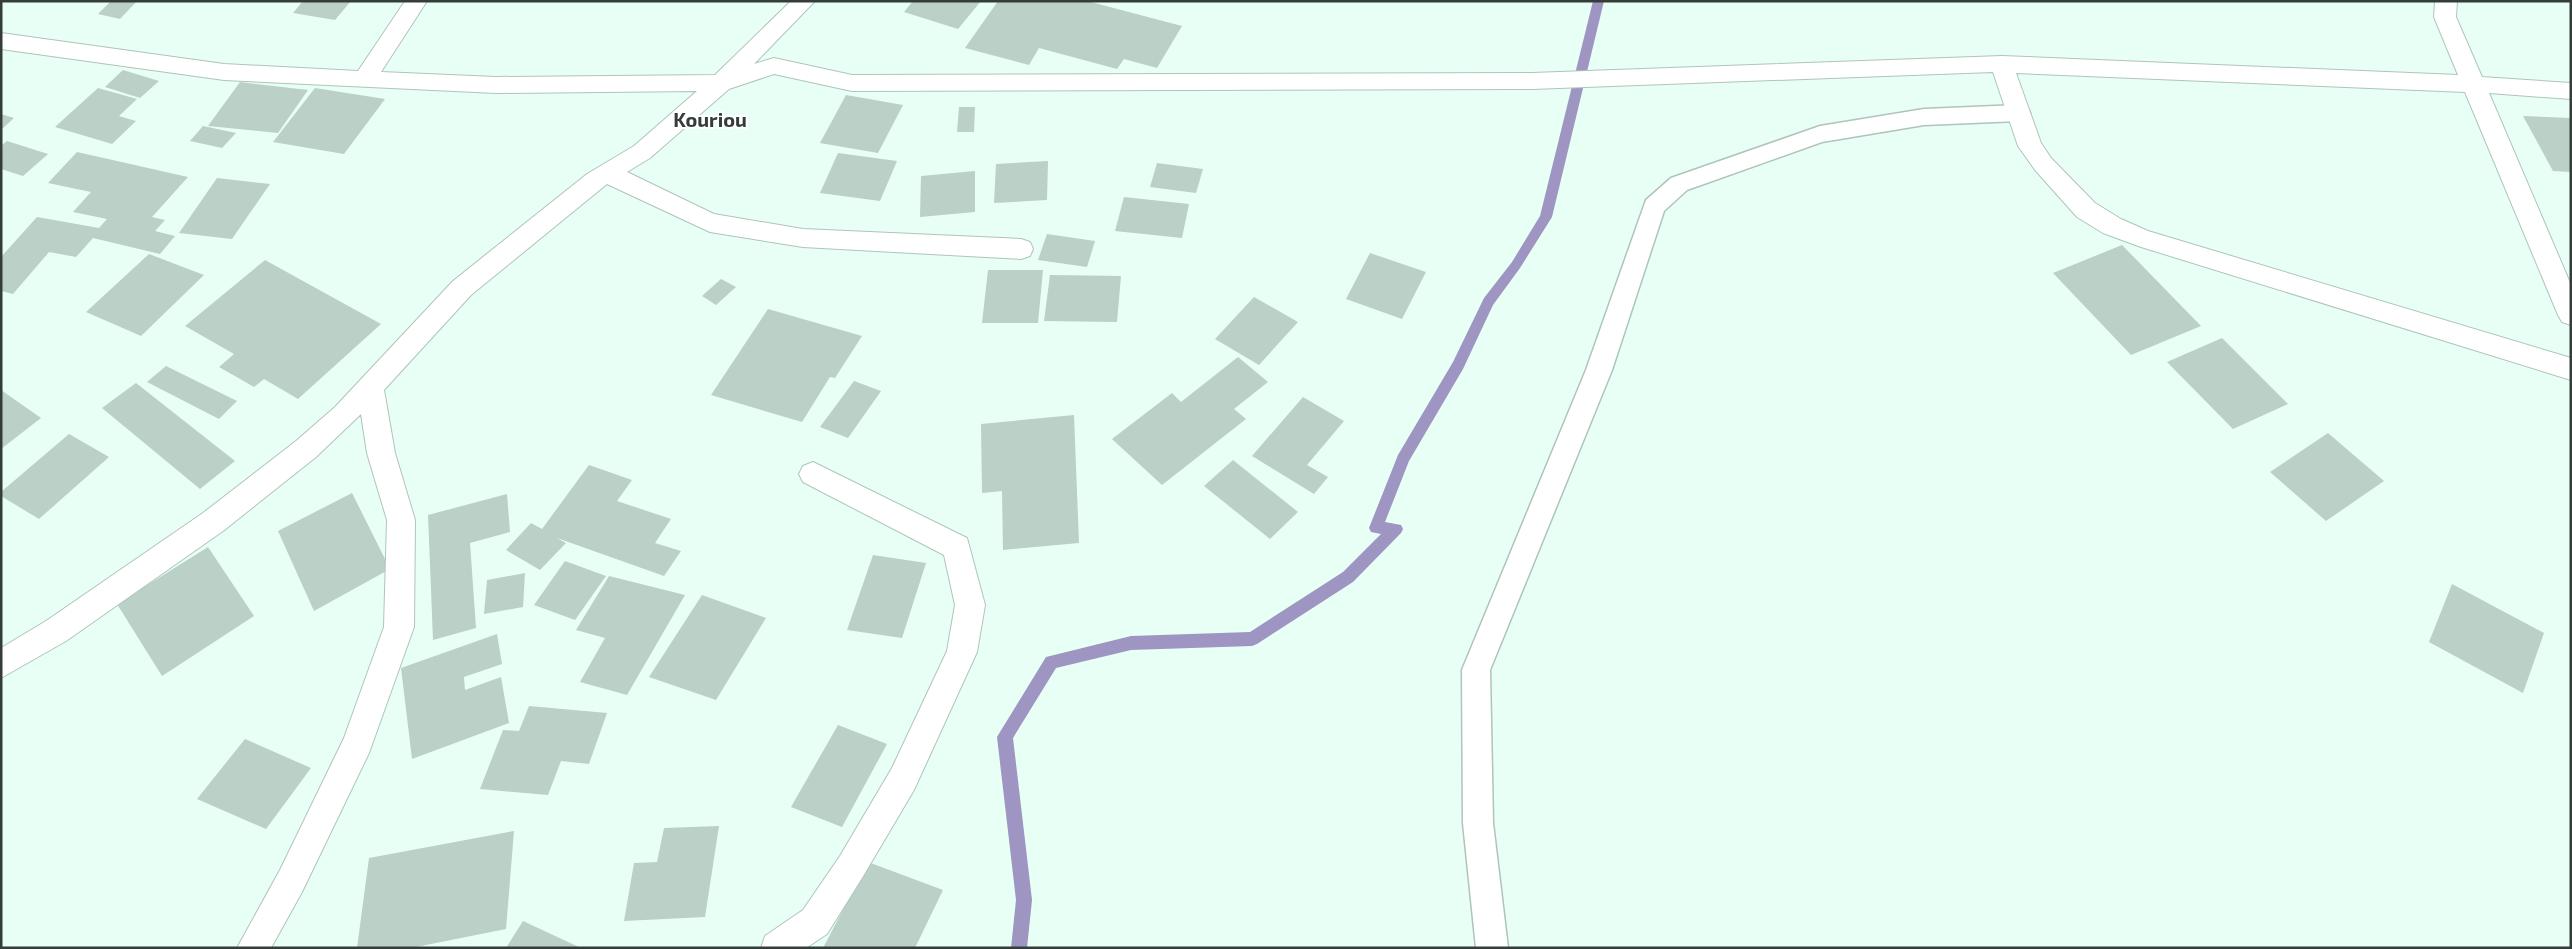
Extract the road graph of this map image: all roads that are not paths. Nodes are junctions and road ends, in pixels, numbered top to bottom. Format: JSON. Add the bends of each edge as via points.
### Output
{"nodes":[{"id":1,"x":416,"y":1,"type":"edge"},
{"id":2,"x":804,"y":1,"type":"edge"},
{"id":3,"x":2446,"y":1,"type":"edge"},
{"id":4,"x":1,"y":41,"type":"edge"},
{"id":5,"x":2002,"y":64,"type":"junction"},
{"id":6,"x":364,"y":79,"type":"junction"},
{"id":7,"x":721,"y":83,"type":"junction"},
{"id":8,"x":2472,"y":84,"type":"junction"},
{"id":9,"x":2571,"y":91,"type":"edge"},
{"id":10,"x":2019,"y":113,"type":"junction"},
{"id":11,"x":606,"y":173,"type":"junction"},
{"id":12,"x":1021,"y":249,"type":"dead end"},
{"id":13,"x":2571,"y":315,"type":"edge"},
{"id":14,"x":2571,"y":369,"type":"edge"},
{"id":15,"x":370,"y":386,"type":"junction"},
{"id":16,"x":813,"y":474,"type":"dead end"},
{"id":17,"x":1,"y":664,"type":"edge"},
{"id":18,"x":253,"y":948,"type":"edge"},
{"id":19,"x":777,"y":948,"type":"edge"},
{"id":20,"x":1492,"y":948,"type":"edge"}],
"edges":[{"from":1,"to":6,"type":"street"},
{"from":2,"to":7,"type":"street"},
{"from":3,"to":8,"type":"street","via":[[2446,17]]},
{"from":4,"to":6,"type":"street","via":[[224,72]]},
{"from":5,"to":7,"type":"street","via":[[1532,81],[852,83],[774,66]]},
{"from":5,"to":8,"type":"street"},
{"from":5,"to":10,"type":"street"},
{"from":6,"to":7,"type":"street","via":[[496,85]]},
{"from":7,"to":11,"type":"street","via":[[642,152]]},
{"from":8,"to":9,"type":"street"},
{"from":8,"to":13,"type":"street"},
{"from":10,"to":14,"type":"street","via":[[2030,146],[2043,164],[2086,210],[2112,226],[2142,238]]},
{"from":10,"to":20,"type":"lane","via":[[1924,117],[1820,134],[1679,184],[1654,206],[1599,370],[1476,670],[1478,823]]},
{"from":11,"to":12,"type":"street","via":[[710,223],[803,238]]},
{"from":11,"to":15,"type":"street","via":[[462,288]]},
{"from":15,"to":17,"type":"street","via":[[306,449],[213,522],[56,631]]},
{"from":15,"to":18,"type":"street","via":[[381,452],[401,520],[399,627],[358,743],[291,881]]},
{"from":16,"to":19,"type":"street","via":[[957,547],[970,605],[962,652],[903,780],[815,922]]}]}
